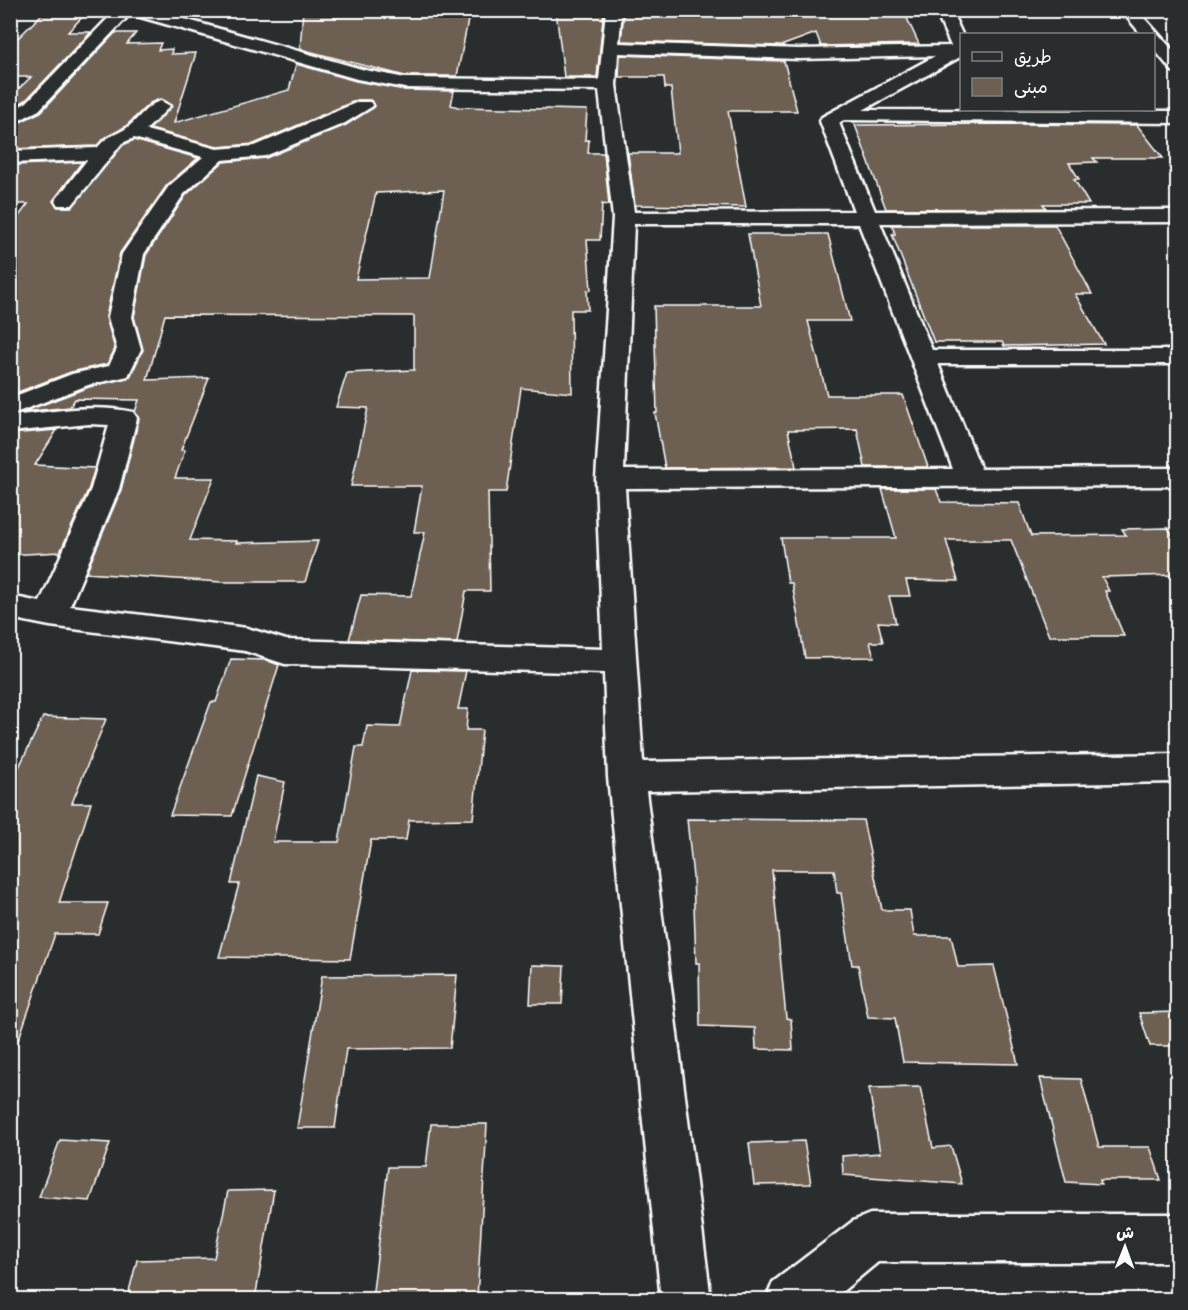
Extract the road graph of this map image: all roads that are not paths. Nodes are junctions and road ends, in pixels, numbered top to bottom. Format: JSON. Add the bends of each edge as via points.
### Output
{"nodes":[{"id":1,"x":124,"y":10,"type":"edge"},
{"id":2,"x":134,"y":10,"type":"edge"},
{"id":3,"x":614,"y":10,"type":"edge"},
{"id":4,"x":943,"y":10,"type":"edge"},
{"id":5,"x":1128,"y":10,"type":"edge"},
{"id":6,"x":1148,"y":33,"type":"edge"},
{"id":7,"x":1155,"y":40,"type":"edge"},
{"id":8,"x":960,"y":47,"type":"edge"},
{"id":9,"x":611,"y":48,"type":"junction"},
{"id":10,"x":958,"y":51,"type":"joint"},
{"id":11,"x":1178,"y":67,"type":"edge"},
{"id":12,"x":607,"y":85,"type":"junction"},
{"id":13,"x":161,"y":106,"type":"dead end"},
{"id":14,"x":364,"y":106,"type":"dead end"},
{"id":15,"x":839,"y":115,"type":"junction"},
{"id":16,"x":1178,"y":117,"type":"edge"},
{"id":17,"x":10,"y":120,"type":"edge"},
{"id":18,"x":133,"y":132,"type":"junction"},
{"id":19,"x":103,"y":154,"type":"junction"},
{"id":20,"x":217,"y":155,"type":"junction"},
{"id":21,"x":10,"y":157,"type":"edge"},
{"id":22,"x":65,"y":201,"type":"dead end"},
{"id":23,"x":1178,"y":216,"type":"edge"},
{"id":24,"x":867,"y":217,"type":"junction"},
{"id":25,"x":624,"y":218,"type":"junction"},
{"id":26,"x":923,"y":357,"type":"junction"},
{"id":27,"x":1178,"y":357,"type":"edge"},
{"id":28,"x":10,"y":407,"type":"edge"},
{"id":29,"x":10,"y":424,"type":"edge"},
{"id":30,"x":970,"y":477,"type":"junction"},
{"id":31,"x":1178,"y":477,"type":"edge"},
{"id":32,"x":610,"y":479,"type":"junction"},
{"id":33,"x":10,"y":607,"type":"edge"},
{"id":34,"x":50,"y":615,"type":"junction"},
{"id":35,"x":619,"y":661,"type":"junction"},
{"id":36,"x":1178,"y":768,"type":"edge"},
{"id":37,"x":626,"y":777,"type":"junction"},
{"id":38,"x":1178,"y":1238,"type":"edge"},
{"id":39,"x":686,"y":1299,"type":"edge"},
{"id":40,"x":791,"y":1299,"type":"edge"}],
"edges":[{"from":1,"to":17,"type":"street","via":[[33,106]]},
{"from":2,"to":12,"type":"street","via":[[363,75],[405,83]]},
{"from":3,"to":9,"type":"street"},
{"from":4,"to":8,"type":"street"},
{"from":5,"to":6,"type":"street"},
{"from":7,"to":11,"type":"street"},
{"from":9,"to":10,"type":"street","via":[[799,54]]},
{"from":9,"to":12,"type":"street"},
{"from":10,"to":15,"type":"street"},
{"from":12,"to":25,"type":"street"},
{"from":13,"to":18,"type":"street"},
{"from":14,"to":20,"type":"street","via":[[258,152]]},
{"from":15,"to":16,"type":"street"},
{"from":15,"to":24,"type":"street","via":[[829,121]]},
{"from":18,"to":19,"type":"street","via":[[115,139]]},
{"from":18,"to":20,"type":"street"},
{"from":19,"to":21,"type":"street"},
{"from":19,"to":22,"type":"street"},
{"from":20,"to":28,"type":"street","via":[[176,190],[133,254],[120,317],[129,349],[119,371],[81,379]]},
{"from":23,"to":24,"type":"street"},
{"from":24,"to":25,"type":"street"},
{"from":24,"to":26,"type":"street"},
{"from":25,"to":32,"type":"street"},
{"from":26,"to":27,"type":"street"},
{"from":26,"to":30,"type":"street"},
{"from":29,"to":34,"type":"street","via":[[89,416],[124,418],[105,489]]},
{"from":30,"to":31,"type":"street"},
{"from":30,"to":32,"type":"street"},
{"from":32,"to":35,"type":"street"},
{"from":33,"to":34,"type":"street"},
{"from":34,"to":35,"type":"street","via":[[247,640],[285,652]]},
{"from":35,"to":37,"type":"street"},
{"from":36,"to":37,"type":"street"},
{"from":37,"to":39,"type":"street"},
{"from":38,"to":40,"type":"street","via":[[870,1238]]}]}
